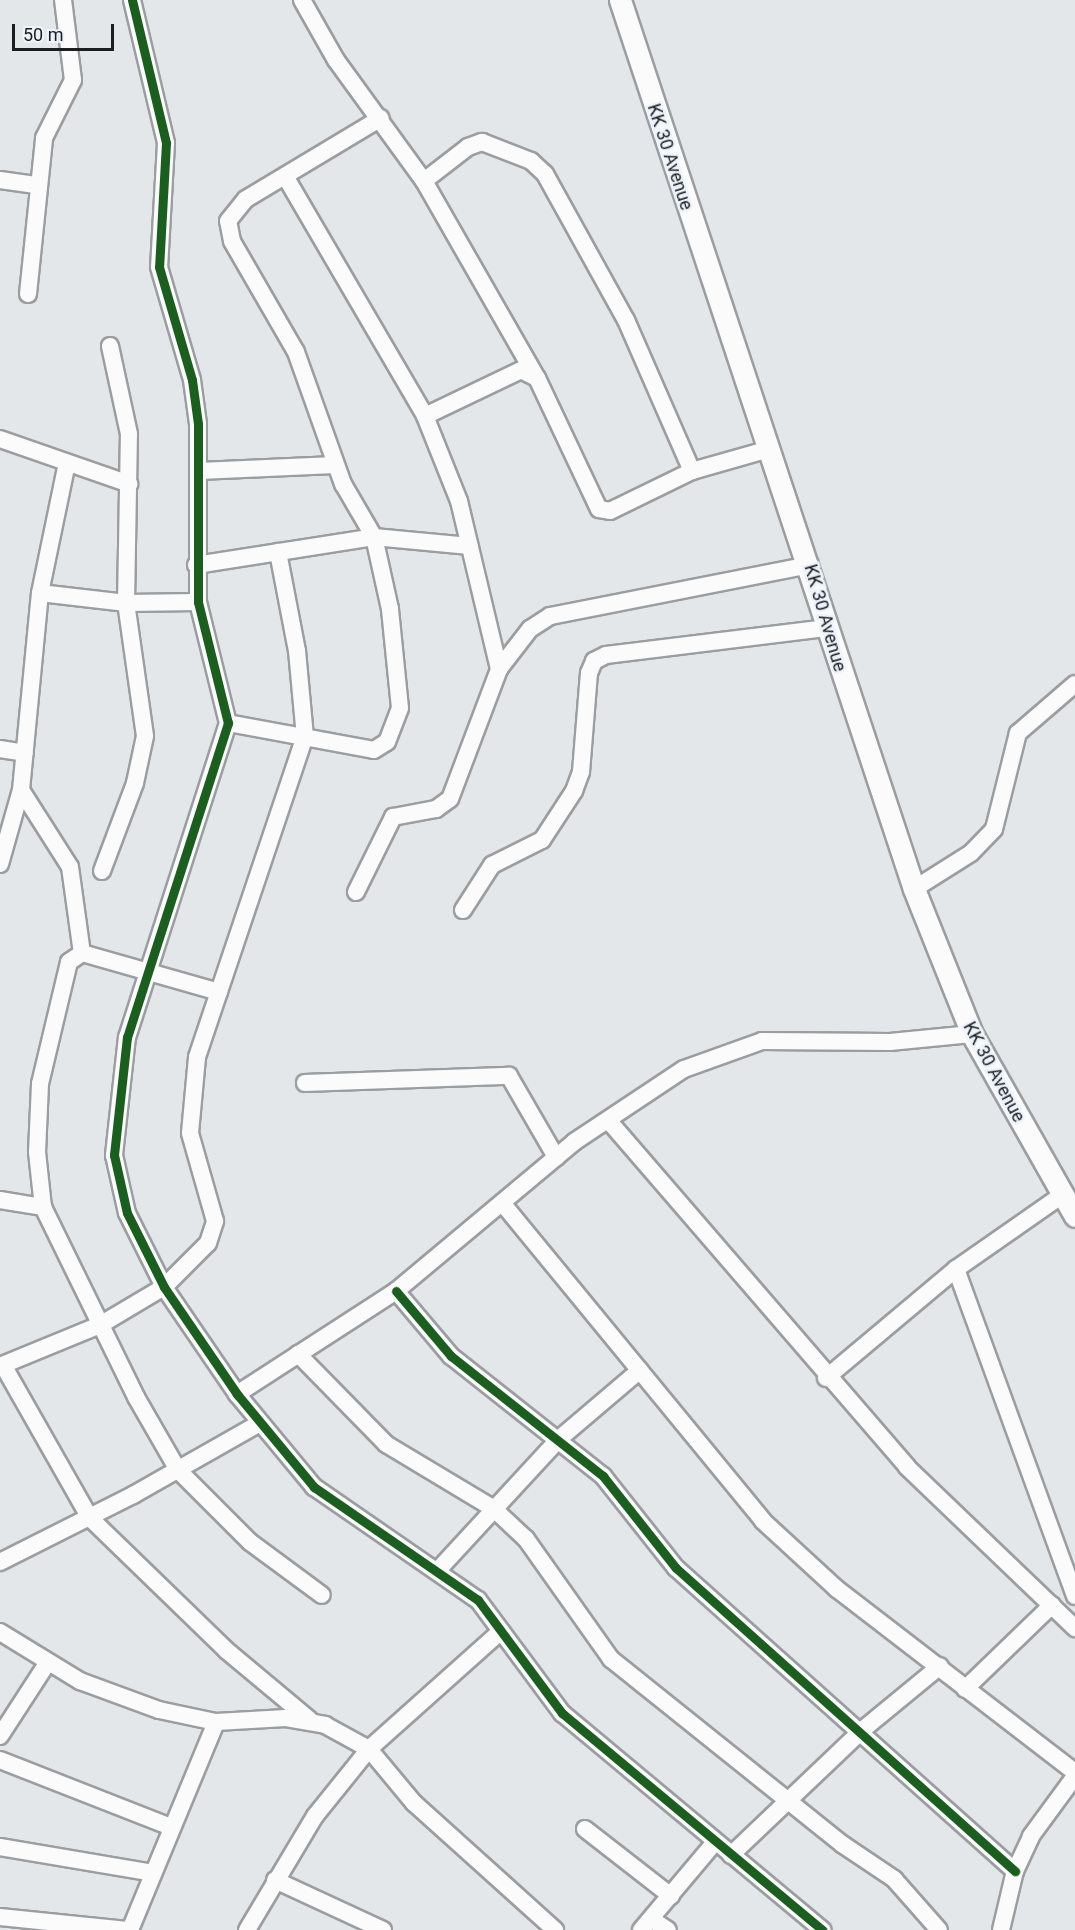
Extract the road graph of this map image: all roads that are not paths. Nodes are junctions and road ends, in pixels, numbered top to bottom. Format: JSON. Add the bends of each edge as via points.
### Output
{"nodes":[{"id":1,"x":63,"y":0,"type":"edge"},
{"id":2,"x":132,"y":0,"type":"edge"},
{"id":3,"x":302,"y":0,"type":"edge"},
{"id":4,"x":620,"y":0,"type":"edge"},
{"id":5,"x":381,"y":118,"type":"junction"},
{"id":6,"x":285,"y":176,"type":"junction"},
{"id":7,"x":0,"y":180,"type":"edge"},
{"id":8,"x":424,"y":181,"type":"junction"},
{"id":9,"x":36,"y":185,"type":"junction"},
{"id":10,"x":28,"y":294,"type":"dead end"},
{"id":11,"x":110,"y":346,"type":"dead end"},
{"id":12,"x":537,"y":378,"type":"junction"},
{"id":13,"x":425,"y":416,"type":"junction"},
{"id":14,"x":0,"y":439,"type":"edge"},
{"id":15,"x":769,"y":449,"type":"junction"},
{"id":16,"x":67,"y":463,"type":"junction"},
{"id":17,"x":335,"y":465,"type":"junction"},
{"id":18,"x":199,"y":471,"type":"junction"},
{"id":19,"x":692,"y":471,"type":"junction"},
{"id":20,"x":129,"y":484,"type":"junction"},
{"id":21,"x":374,"y":537,"type":"junction"},
{"id":22,"x":470,"y":546,"type":"junction"},
{"id":23,"x":278,"y":552,"type":"junction"},
{"id":24,"x":196,"y":565,"type":"junction"},
{"id":25,"x":810,"y":565,"type":"junction"},
{"id":26,"x":40,"y":593,"type":"junction"},
{"id":27,"x":198,"y":602,"type":"junction"},
{"id":28,"x":126,"y":603,"type":"junction"},
{"id":29,"x":827,"y":628,"type":"junction"},
{"id":30,"x":498,"y":669,"type":"junction"},
{"id":31,"x":1075,"y":684,"type":"edge"},
{"id":32,"x":228,"y":723,"type":"junction"},
{"id":33,"x":305,"y":737,"type":"junction"},
{"id":34,"x":0,"y":749,"type":"edge"},
{"id":35,"x":25,"y":753,"type":"junction"},
{"id":36,"x":21,"y":790,"type":"junction"},
{"id":37,"x":0,"y":864,"type":"edge"},
{"id":38,"x":102,"y":871,"type":"dead end"},
{"id":39,"x":914,"y":889,"type":"junction"},
{"id":40,"x":356,"y":892,"type":"dead end"},
{"id":41,"x":463,"y":910,"type":"dead end"},
{"id":42,"x":82,"y":953,"type":"junction"},
{"id":43,"x":145,"y":969,"type":"junction"},
{"id":44,"x":219,"y":992,"type":"junction"},
{"id":45,"x":972,"y":1034,"type":"junction"},
{"id":46,"x":305,"y":1083,"type":"dead end"},
{"id":47,"x":608,"y":1120,"type":"junction"},
{"id":48,"x":556,"y":1157,"type":"junction"},
{"id":49,"x":1062,"y":1196,"type":"junction"},
{"id":50,"x":0,"y":1200,"type":"edge"},
{"id":51,"x":503,"y":1204,"type":"junction"},
{"id":52,"x":43,"y":1207,"type":"junction"},
{"id":53,"x":1075,"y":1216,"type":"edge"},
{"id":54,"x":956,"y":1269,"type":"junction"},
{"id":55,"x":164,"y":1287,"type":"junction"},
{"id":56,"x":396,"y":1291,"type":"junction"},
{"id":57,"x":100,"y":1325,"type":"junction"},
{"id":58,"x":298,"y":1354,"type":"junction"},
{"id":59,"x":1,"y":1366,"type":"edge"},
{"id":60,"x":640,"y":1370,"type":"junction"},
{"id":61,"x":826,"y":1378,"type":"junction"},
{"id":62,"x":237,"y":1394,"type":"junction"},
{"id":63,"x":258,"y":1424,"type":"junction"},
{"id":64,"x":559,"y":1439,"type":"junction"},
{"id":65,"x":178,"y":1470,"type":"junction"},
{"id":66,"x":494,"y":1509,"type":"junction"},
{"id":67,"x":90,"y":1518,"type":"junction"},
{"id":68,"x":0,"y":1562,"type":"edge"},
{"id":69,"x":439,"y":1569,"type":"junction"},
{"id":70,"x":322,"y":1595,"type":"dead end"},
{"id":71,"x":1075,"y":1596,"type":"edge"},
{"id":72,"x":1052,"y":1605,"type":"junction"},
{"id":73,"x":1075,"y":1628,"type":"edge"},
{"id":74,"x":501,"y":1631,"type":"junction"},
{"id":75,"x":0,"y":1632,"type":"edge"},
{"id":76,"x":48,"y":1662,"type":"junction"},
{"id":77,"x":940,"y":1666,"type":"junction"},
{"id":78,"x":965,"y":1689,"type":"junction"},
{"id":79,"x":310,"y":1720,"type":"junction"},
{"id":80,"x":216,"y":1722,"type":"junction"},
{"id":81,"x":861,"y":1731,"type":"junction"},
{"id":82,"x":0,"y":1736,"type":"edge"},
{"id":83,"x":369,"y":1749,"type":"junction"},
{"id":84,"x":0,"y":1760,"type":"edge"},
{"id":85,"x":1075,"y":1774,"type":"edge"},
{"id":86,"x":788,"y":1801,"type":"junction"},
{"id":87,"x":171,"y":1827,"type":"junction"},
{"id":88,"x":585,"y":1829,"type":"dead end"},
{"id":89,"x":715,"y":1842,"type":"junction"},
{"id":90,"x":0,"y":1847,"type":"edge"},
{"id":91,"x":731,"y":1855,"type":"junction"},
{"id":92,"x":1015,"y":1871,"type":"junction"},
{"id":93,"x":153,"y":1873,"type":"junction"},
{"id":94,"x":275,"y":1880,"type":"junction"},
{"id":95,"x":671,"y":1896,"type":"junction"},
{"id":96,"x":0,"y":1917,"type":"edge"},
{"id":97,"x":646,"y":1924,"type":"edge"},
{"id":98,"x":129,"y":1930,"type":"edge"},
{"id":99,"x":247,"y":1930,"type":"edge"},
{"id":100,"x":382,"y":1930,"type":"edge"},
{"id":101,"x":555,"y":1930,"type":"edge"},
{"id":102,"x":668,"y":1930,"type":"edge"},
{"id":103,"x":822,"y":1930,"type":"edge"},
{"id":104,"x":939,"y":1930,"type":"edge"},
{"id":105,"x":1001,"y":1930,"type":"edge"}],
"edges":[{"from":1,"to":9,"type":"street","via":[[73,80],[44,138]]},
{"from":2,"to":18,"type":"street","via":[[166,143],[159,267],[192,380]]},
{"from":3,"to":5,"type":"street","via":[[336,60]]},
{"from":4,"to":15,"type":"main road","name":"KK 30 Avenue"},
{"from":5,"to":6,"type":"street"},
{"from":5,"to":8,"type":"street"},
{"from":6,"to":13,"type":"street"},
{"from":6,"to":17,"type":"street","via":[[246,199],[228,221],[232,241],[296,352]]},
{"from":7,"to":9,"type":"street"},
{"from":8,"to":12,"type":"street"},
{"from":8,"to":19,"type":"street","via":[[468,147],[482,142],[531,161],[545,174],[626,320]]},
{"from":9,"to":10,"type":"street"},
{"from":11,"to":20,"type":"street","via":[[129,434]]},
{"from":12,"to":13,"type":"street","via":[[521,370]]},
{"from":12,"to":19,"type":"street","via":[[599,509],[609,511]]},
{"from":13,"to":22,"type":"street"},
{"from":14,"to":16,"type":"street"},
{"from":15,"to":19,"type":"street"},
{"from":15,"to":25,"type":"main road","name":"KK 30 Avenue"},
{"from":16,"to":20,"type":"street"},
{"from":16,"to":26,"type":"street"},
{"from":17,"to":18,"type":"street"},
{"from":17,"to":21,"type":"street"},
{"from":18,"to":24,"type":"street"},
{"from":20,"to":28,"type":"street"},
{"from":21,"to":22,"type":"street"},
{"from":21,"to":23,"type":"street"},
{"from":21,"to":33,"type":"street","via":[[390,609],[400,708],[382,749]]},
{"from":22,"to":30,"type":"street"},
{"from":23,"to":24,"type":"street"},
{"from":23,"to":33,"type":"street","via":[[297,651]]},
{"from":24,"to":27,"type":"street"},
{"from":25,"to":29,"type":"main road","name":"KK 30 Avenue"},
{"from":25,"to":30,"type":"street","via":[[550,616],[512,645]]},
{"from":26,"to":28,"type":"street"},
{"from":26,"to":35,"type":"street"},
{"from":27,"to":28,"type":"street"},
{"from":27,"to":32,"type":"street"},
{"from":28,"to":38,"type":"street","via":[[146,736],[135,783]]},
{"from":29,"to":39,"type":"main road","name":"KK 30 Avenue"},
{"from":29,"to":41,"type":"street","via":[[606,655],[594,661],[589,673],[581,772],[573,791],[542,840],[492,865]]},
{"from":30,"to":40,"type":"street","via":[[450,799],[436,809],[393,817]]},
{"from":31,"to":39,"type":"street","via":[[1018,733],[994,829],[971,853]]},
{"from":32,"to":33,"type":"street"},
{"from":32,"to":43,"type":"street","via":[[201,822]]},
{"from":33,"to":44,"type":"street"},
{"from":34,"to":35,"type":"street"},
{"from":35,"to":36,"type":"street"},
{"from":36,"to":37,"type":"street"},
{"from":36,"to":42,"type":"street","via":[[70,867]]},
{"from":39,"to":45,"type":"main road","name":"KK 30 Avenue"},
{"from":42,"to":43,"type":"street"},
{"from":42,"to":52,"type":"street","via":[[69,962],[40,1084],[37,1152]]},
{"from":43,"to":44,"type":"street"},
{"from":43,"to":55,"type":"street","via":[[127,1037],[114,1155],[127,1213]]},
{"from":44,"to":55,"type":"street","via":[[191,1091],[190,1133],[215,1221],[196,1258]]},
{"from":45,"to":47,"type":"street","via":[[890,1042],[780,1039],[735,1047],[662,1081]]},
{"from":45,"to":49,"type":"main road","name":"KK 30 Avenue"},
{"from":46,"to":48,"type":"street","via":[[509,1076]]},
{"from":47,"to":48,"type":"street"},
{"from":47,"to":61,"type":"street"},
{"from":48,"to":51,"type":"street"},
{"from":49,"to":53,"type":"main road","name":"KK 30 Avenue"},
{"from":49,"to":54,"type":"street"},
{"from":50,"to":52,"type":"street"},
{"from":51,"to":56,"type":"street"},
{"from":51,"to":60,"type":"street"},
{"from":52,"to":57,"type":"street"},
{"from":54,"to":61,"type":"street"},
{"from":54,"to":71,"type":"street"},
{"from":55,"to":57,"type":"street"},
{"from":55,"to":62,"type":"street"},
{"from":56,"to":58,"type":"street"},
{"from":56,"to":64,"type":"street","via":[[451,1356]]},
{"from":57,"to":59,"type":"street"},
{"from":57,"to":65,"type":"street"},
{"from":58,"to":62,"type":"street"},
{"from":58,"to":66,"type":"street","via":[[386,1444]]},
{"from":59,"to":67,"type":"street"},
{"from":60,"to":64,"type":"street"},
{"from":60,"to":77,"type":"street","via":[[763,1521],[837,1589]]},
{"from":61,"to":72,"type":"street","via":[[907,1467]]},
{"from":62,"to":63,"type":"street"},
{"from":63,"to":65,"type":"street"},
{"from":63,"to":69,"type":"street","via":[[314,1487]]},
{"from":64,"to":66,"type":"street"},
{"from":64,"to":81,"type":"street","via":[[603,1476],[676,1568]]},
{"from":65,"to":67,"type":"street"},
{"from":65,"to":70,"type":"street","via":[[250,1542]]},
{"from":66,"to":69,"type":"street"},
{"from":66,"to":86,"type":"street","via":[[547,1565],[611,1659]]},
{"from":67,"to":68,"type":"street"},
{"from":67,"to":79,"type":"street","via":[[226,1650]]},
{"from":69,"to":74,"type":"street","via":[[478,1600]]},
{"from":72,"to":73,"type":"street"},
{"from":72,"to":78,"type":"street"},
{"from":74,"to":83,"type":"street"},
{"from":74,"to":89,"type":"street","via":[[562,1713]]},
{"from":75,"to":76,"type":"street"},
{"from":76,"to":80,"type":"street","via":[[80,1681],[159,1710]]},
{"from":76,"to":82,"type":"street"},
{"from":77,"to":78,"type":"street"},
{"from":77,"to":81,"type":"street"},
{"from":78,"to":85,"type":"street"},
{"from":79,"to":80,"type":"street"},
{"from":79,"to":83,"type":"street"},
{"from":80,"to":87,"type":"street"},
{"from":81,"to":86,"type":"street"},
{"from":81,"to":92,"type":"street"},
{"from":83,"to":94,"type":"street","via":[[315,1816]]},
{"from":83,"to":101,"type":"street","via":[[422,1810]]},
{"from":84,"to":87,"type":"street"},
{"from":85,"to":92,"type":"street","via":[[1031,1836]]},
{"from":86,"to":91,"type":"street"},
{"from":86,"to":104,"type":"street","via":[[894,1879]]},
{"from":87,"to":93,"type":"street"},
{"from":88,"to":95,"type":"street"},
{"from":89,"to":91,"type":"street"},
{"from":89,"to":95,"type":"street"},
{"from":90,"to":93,"type":"street"},
{"from":91,"to":103,"type":"street"},
{"from":92,"to":105,"type":"street"},
{"from":93,"to":98,"type":"street"},
{"from":94,"to":99,"type":"street"},
{"from":94,"to":100,"type":"street"},
{"from":95,"to":97,"type":"street"},
{"from":96,"to":98,"type":"street"},
{"from":97,"to":102,"type":"street"}]}
